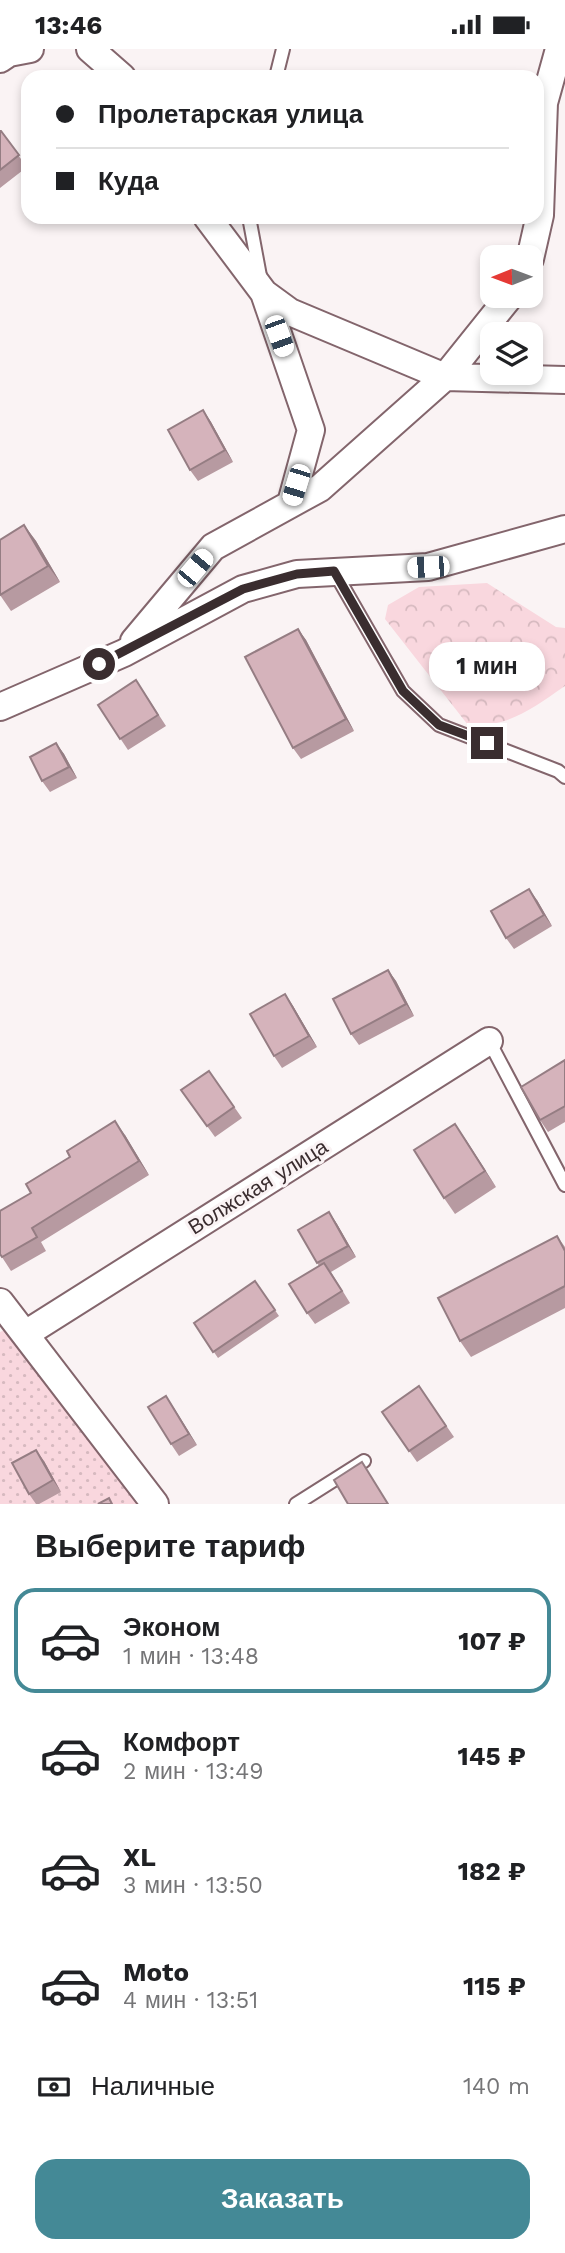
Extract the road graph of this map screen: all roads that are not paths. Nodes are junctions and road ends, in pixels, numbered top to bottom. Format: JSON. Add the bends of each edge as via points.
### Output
{"nodes":[{"id":1,"x":30,"y":49,"type":"edge"},
{"id":2,"x":283,"y":49,"type":"edge"},
{"id":3,"x":559,"y":49,"type":"edge"},
{"id":4,"x":86,"y":50,"type":"edge"},
{"id":5,"x":0,"y":59,"type":"edge"},
{"id":6,"x":113,"y":70,"type":"edge"},
{"id":7,"x":278,"y":70,"type":"edge"},
{"id":8,"x":544,"y":103,"type":"edge"},
{"id":9,"x":212,"y":224,"type":"edge"},
{"id":10,"x":250,"y":224,"type":"edge"},
{"id":11,"x":538,"y":224,"type":"edge"},
{"id":12,"x":533,"y":245,"type":"edge"},
{"id":13,"x":264,"y":293,"type":"junction"},
{"id":14,"x":500,"y":308,"type":"edge"},
{"id":15,"x":445,"y":377,"type":"junction"},
{"id":16,"x":565,"y":380,"type":"edge"},
{"id":17,"x":291,"y":503,"type":"junction"},
{"id":18,"x":565,"y":529,"type":"edge"},
{"id":19,"x":334,"y":571,"type":"junction"},
{"id":20,"x":124,"y":653,"type":"junction"},
{"id":21,"x":0,"y":706,"type":"edge"},
{"id":22,"x":565,"y":777,"type":"edge"},
{"id":23,"x":489,"y":1041,"type":"joint"},
{"id":24,"x":565,"y":1185,"type":"edge"},
{"id":25,"x":0,"y":1302,"type":"edge"},
{"id":26,"x":27,"y":1333,"type":"junction"},
{"id":27,"x":364,"y":1461,"type":"edge"},
{"id":28,"x":155,"y":1504,"type":"edge"},
{"id":29,"x":296,"y":1504,"type":"edge"}],
"edges":[{"from":1,"to":5,"type":"street"},
{"from":2,"to":7,"type":"lane"},
{"from":3,"to":8,"type":"street"},
{"from":4,"to":6,"type":"street"},
{"from":9,"to":13,"type":"street"},
{"from":10,"to":13,"type":"lane"},
{"from":11,"to":12,"type":"street"},
{"from":13,"to":15,"type":"street","via":[[290,312]]},
{"from":13,"to":17,"type":"street","via":[[311,430]]},
{"from":14,"to":15,"type":"street"},
{"from":15,"to":16,"type":"street"},
{"from":15,"to":17,"type":"street","via":[[320,488]]},
{"from":17,"to":20,"type":"street","via":[[213,547]]},
{"from":18,"to":19,"type":"street","via":[[428,567]]},
{"from":19,"to":20,"type":"street","via":[[297,574],[243,589]]},
{"from":19,"to":22,"type":"lane","via":[[403,691],[439,725]]},
{"from":20,"to":21,"type":"street"},
{"from":23,"to":24,"type":"lane"},
{"from":23,"to":26,"type":"street","name":"Волжская улица"},
{"from":25,"to":26,"type":"street"},
{"from":26,"to":28,"type":"street"},
{"from":27,"to":29,"type":"lane"}]}
